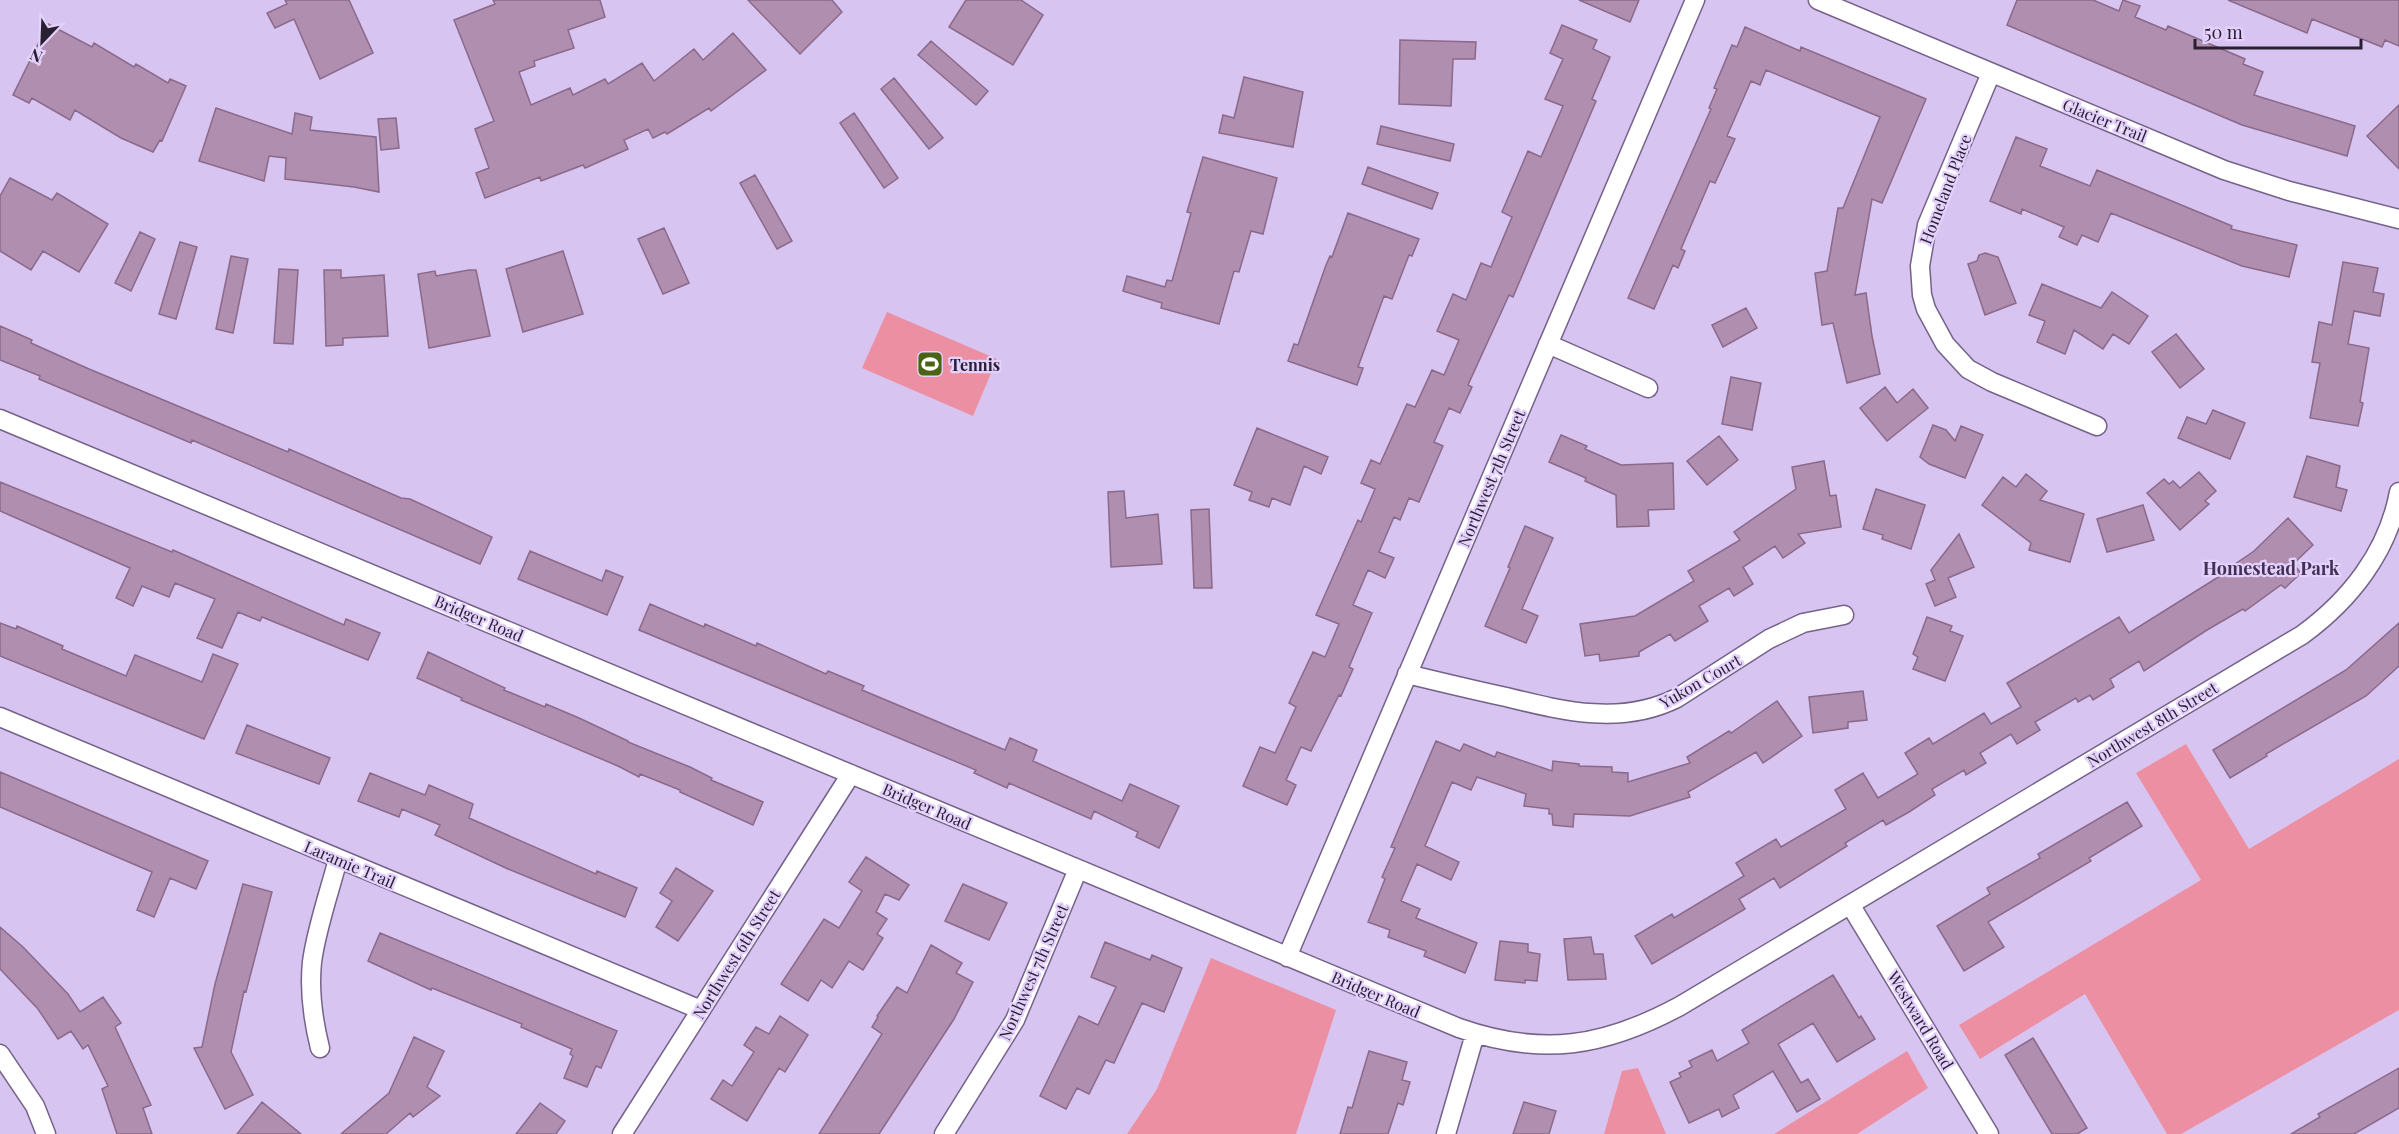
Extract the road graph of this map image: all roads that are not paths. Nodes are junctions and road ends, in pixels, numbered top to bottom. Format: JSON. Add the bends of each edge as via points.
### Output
{"nodes":[{"id":1,"x":1695,"y":0,"type":"edge"},
{"id":2,"x":1818,"y":0,"type":"edge"},
{"id":3,"x":1991,"y":73,"type":"junction"},
{"id":4,"x":2399,"y":219,"type":"edge"},
{"id":5,"x":1548,"y":344,"type":"junction"},
{"id":6,"x":1648,"y":388,"type":"dead end"},
{"id":7,"x":0,"y":419,"type":"edge"},
{"id":8,"x":2097,"y":426,"type":"dead end"},
{"id":9,"x":2399,"y":492,"type":"edge"},
{"id":10,"x":1844,"y":615,"type":"dead end"},
{"id":11,"x":1407,"y":674,"type":"junction"},
{"id":12,"x":0,"y":717,"type":"edge"},
{"id":13,"x":851,"y":774,"type":"junction"},
{"id":14,"x":338,"y":859,"type":"junction"},
{"id":15,"x":1078,"y":869,"type":"junction"},
{"id":16,"x":1851,"y":906,"type":"junction"},
{"id":17,"x":1287,"y":957,"type":"junction"},
{"id":18,"x":701,"y":1010,"type":"junction"},
{"id":19,"x":1475,"y":1034,"type":"junction"},
{"id":20,"x":320,"y":1048,"type":"dead end"},
{"id":21,"x":0,"y":1054,"type":"edge"},
{"id":22,"x":46,"y":1134,"type":"edge"},
{"id":23,"x":622,"y":1134,"type":"edge"},
{"id":24,"x":944,"y":1134,"type":"edge"},
{"id":25,"x":1446,"y":1134,"type":"edge"},
{"id":26,"x":1989,"y":1134,"type":"edge"}],
"edges":[{"from":1,"to":5,"type":"street","name":"Northwest 7th Street"},
{"from":2,"to":3,"type":"street","name":"Glacier Trail"},
{"from":3,"to":4,"type":"street","name":"Glacier Trail","via":[[2256,182]]},
{"from":3,"to":8,"type":"street","name":"Homeland Place","via":[[1927,225],[1920,266],[1926,309],[1945,344],[1968,369]]},
{"from":5,"to":6,"type":"street"},
{"from":5,"to":11,"type":"street","name":"Northwest 7th Street"},
{"from":7,"to":13,"type":"street","name":"Bridger Road"},
{"from":9,"to":16,"type":"street","name":"Northwest 8th Street","via":[[2393,518],[2370,566],[2326,617]]},
{"from":10,"to":11,"type":"street","name":"Yukon Court","via":[[1803,623],[1769,639],[1677,698],[1639,711],[1567,712]]},
{"from":11,"to":17,"type":"street","name":"Northwest 7th Street"},
{"from":12,"to":14,"type":"street","name":"Laramie Trail"},
{"from":13,"to":15,"type":"street","name":"Bridger Road"},
{"from":13,"to":18,"type":"street","name":"Northwest 6th Street"},
{"from":14,"to":18,"type":"street","name":"Laramie Trail"},
{"from":14,"to":20,"type":"street","via":[[312,960],[314,1023]]},
{"from":15,"to":17,"type":"street","name":"Bridger Road"},
{"from":15,"to":24,"type":"street","name":"Northwest 7th Street","via":[[1015,1020]]},
{"from":16,"to":19,"type":"street","name":"Bridger Road","via":[[1680,1006],[1617,1035],[1552,1045]]},
{"from":16,"to":26,"type":"street","name":"Westward Road"},
{"from":17,"to":19,"type":"street","name":"Bridger Road"},
{"from":18,"to":23,"type":"street","name":"Northwest 6th Street"},
{"from":19,"to":25,"type":"street"},
{"from":21,"to":22,"type":"street","via":[[35,1106]]}]}
